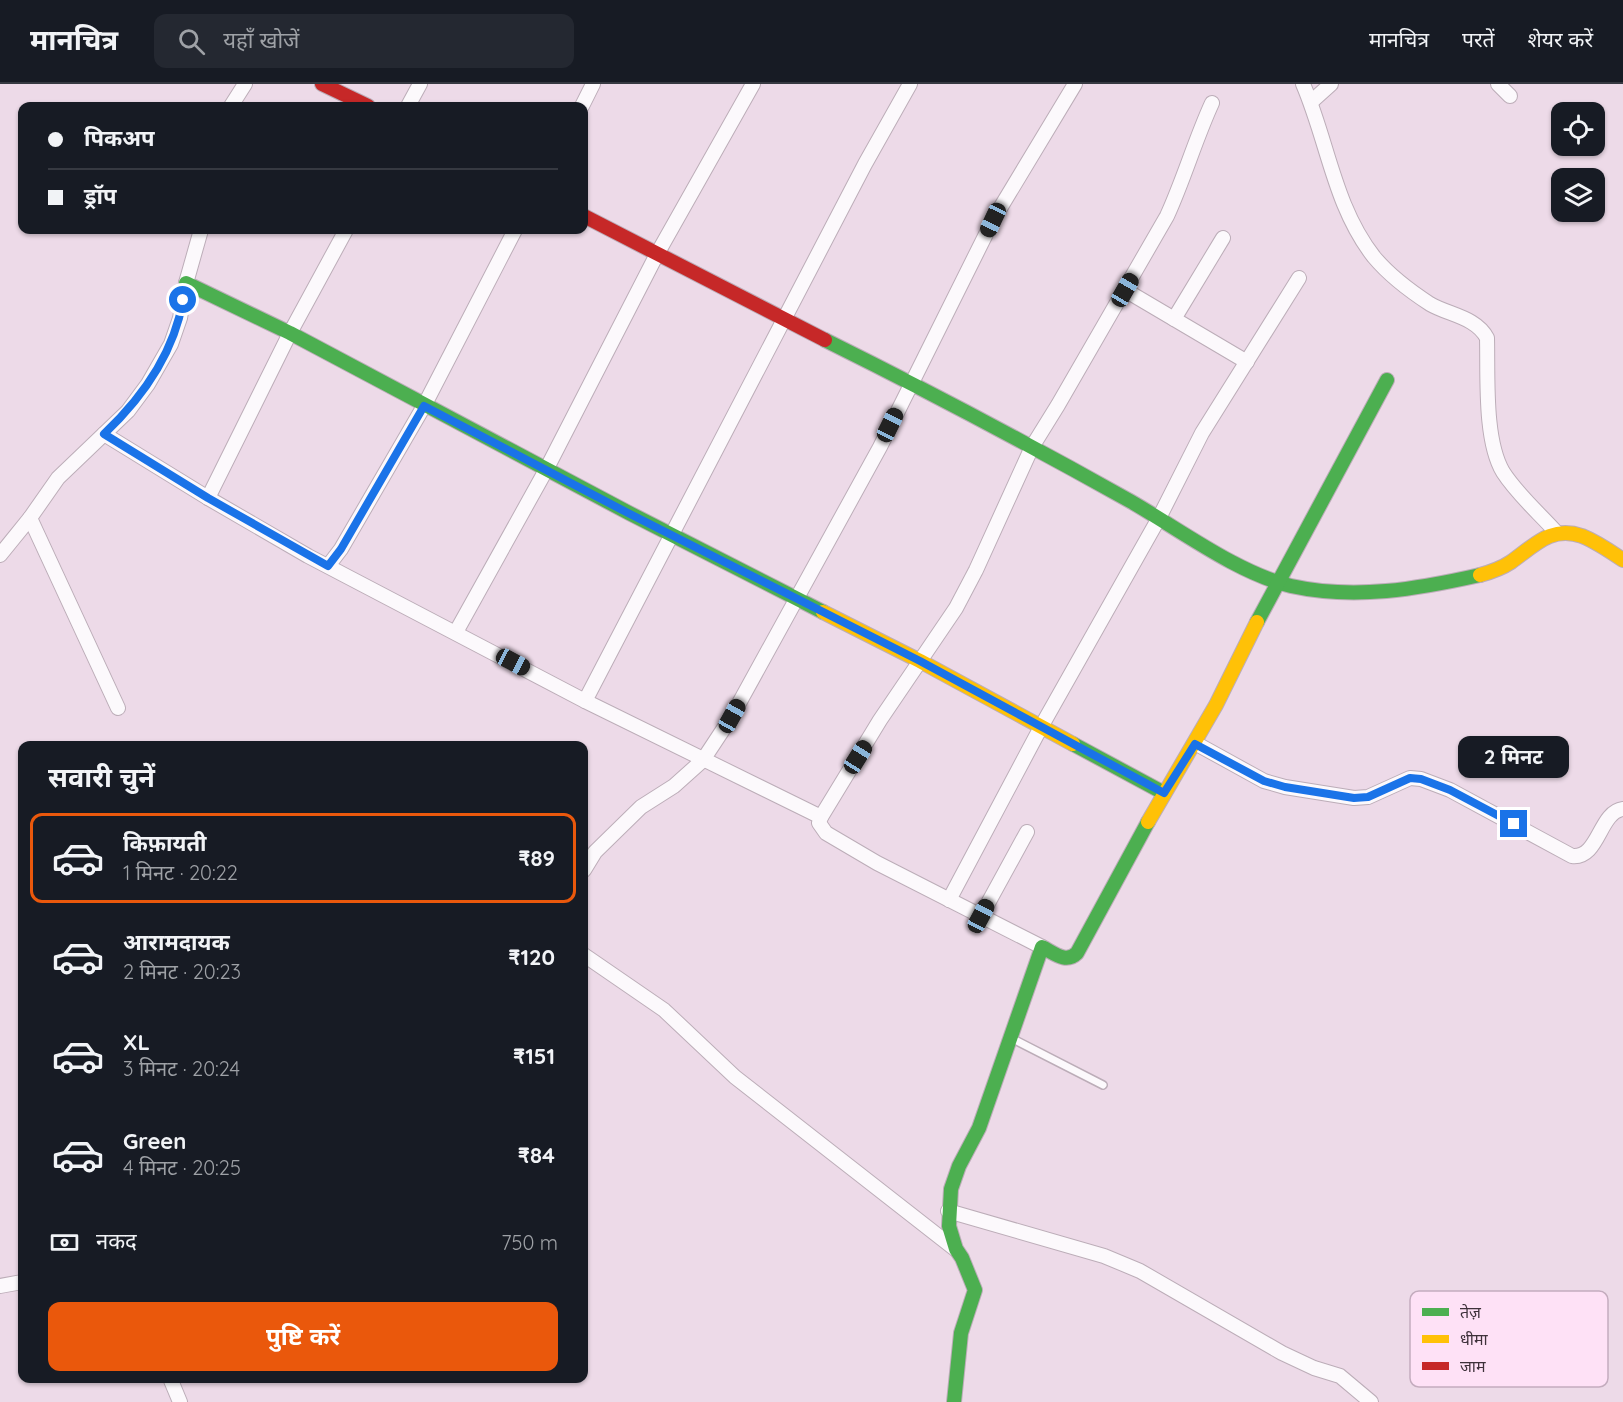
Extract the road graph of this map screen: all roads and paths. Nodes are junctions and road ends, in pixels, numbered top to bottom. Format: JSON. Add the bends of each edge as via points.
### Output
{"nodes":[{"id":1,"x":245,"y":84,"type":"edge"},
{"id":2,"x":322,"y":84,"type":"edge"},
{"id":3,"x":420,"y":84,"type":"edge"},
{"id":4,"x":593,"y":84,"type":"edge"},
{"id":5,"x":753,"y":84,"type":"edge"},
{"id":6,"x":910,"y":84,"type":"edge"},
{"id":7,"x":1075,"y":84,"type":"edge"},
{"id":8,"x":1303,"y":84,"type":"edge"},
{"id":9,"x":1331,"y":84,"type":"edge"},
{"id":10,"x":1498,"y":84,"type":"edge"},
{"id":11,"x":1510,"y":96,"type":"dead end"},
{"id":12,"x":234,"y":102,"type":"edge"},
{"id":13,"x":360,"y":102,"type":"edge"},
{"id":14,"x":410,"y":102,"type":"edge"},
{"id":15,"x":584,"y":102,"type":"edge"},
{"id":16,"x":1311,"y":102,"type":"junction"},
{"id":17,"x":1212,"y":103,"type":"dead end"},
{"id":18,"x":588,"y":218,"type":"edge"},
{"id":19,"x":200,"y":234,"type":"edge"},
{"id":20,"x":344,"y":234,"type":"edge"},
{"id":21,"x":513,"y":234,"type":"edge"},
{"id":22,"x":1223,"y":238,"type":"dead end"},
{"id":23,"x":656,"y":256,"type":"junction"},
{"id":24,"x":1299,"y":278,"type":"dead end"},
{"id":25,"x":186,"y":283,"type":"junction"},
{"id":26,"x":1125,"y":290,"type":"junction"},
{"id":27,"x":784,"y":318,"type":"junction"},
{"id":28,"x":1174,"y":319,"type":"junction"},
{"id":29,"x":290,"y":333,"type":"junction"},
{"id":30,"x":1247,"y":362,"type":"junction"},
{"id":31,"x":1387,"y":380,"type":"dead end"},
{"id":32,"x":911,"y":382,"type":"junction"},
{"id":33,"x":424,"y":406,"type":"junction"},
{"id":34,"x":104,"y":434,"type":"junction"},
{"id":35,"x":1032,"y":447,"type":"junction"},
{"id":36,"x":546,"y":470,"type":"junction"},
{"id":37,"x":208,"y":498,"type":"junction"},
{"id":38,"x":30,"y":518,"type":"junction"},
{"id":39,"x":1159,"y":518,"type":"junction"},
{"id":40,"x":1556,"y":532,"type":"junction"},
{"id":41,"x":671,"y":534,"type":"junction"},
{"id":42,"x":0,"y":555,"type":"edge"},
{"id":43,"x":1623,"y":560,"type":"edge"},
{"id":44,"x":328,"y":566,"type":"junction"},
{"id":45,"x":1277,"y":582,"type":"junction"},
{"id":46,"x":796,"y":597,"type":"junction"},
{"id":47,"x":456,"y":632,"type":"junction"},
{"id":48,"x":920,"y":661,"type":"junction"},
{"id":49,"x":585,"y":700,"type":"junction"},
{"id":50,"x":118,"y":708,"type":"dead end"},
{"id":51,"x":1041,"y":727,"type":"junction"},
{"id":52,"x":1195,"y":744,"type":"junction"},
{"id":53,"x":703,"y":760,"type":"junction"},
{"id":54,"x":1164,"y":793,"type":"junction"},
{"id":55,"x":1623,"y":809,"type":"edge"},
{"id":56,"x":821,"y":817,"type":"junction"},
{"id":57,"x":1026,"y":832,"type":"dead end"},
{"id":58,"x":588,"y":863,"type":"edge"},
{"id":59,"x":949,"y":900,"type":"junction"},
{"id":60,"x":981,"y":916,"type":"junction"},
{"id":61,"x":1042,"y":947,"type":"junction"},
{"id":62,"x":588,"y":958,"type":"edge"},
{"id":63,"x":1009,"y":1037,"type":"junction"},
{"id":64,"x":1103,"y":1085,"type":"dead end"},
{"id":65,"x":948,"y":1210,"type":"junction"},
{"id":66,"x":956,"y":1249,"type":"junction"},
{"id":67,"x":18,"y":1283,"type":"edge"},
{"id":68,"x":0,"y":1286,"type":"edge"},
{"id":69,"x":172,"y":1383,"type":"edge"},
{"id":70,"x":180,"y":1402,"type":"edge"},
{"id":71,"x":954,"y":1402,"type":"edge"},
{"id":72,"x":1371,"y":1402,"type":"edge"}],
"edges":[{"from":1,"to":12,"type":"street"},
{"from":2,"to":13,"type":"street"},
{"from":3,"to":14,"type":"street"},
{"from":4,"to":15,"type":"street"},
{"from":5,"to":23,"type":"street"},
{"from":6,"to":27,"type":"street"},
{"from":7,"to":32,"type":"street","via":[[993,220]]},
{"from":8,"to":16,"type":"street"},
{"from":9,"to":16,"type":"street"},
{"from":10,"to":11,"type":"street"},
{"from":16,"to":40,"type":"street","via":[[1339,193],[1374,257],[1416,295],[1482,329],[1487,338],[1489,413],[1497,461],[1512,484]]},
{"from":17,"to":26,"type":"street","via":[[1167,216]]},
{"from":18,"to":23,"type":"street"},
{"from":19,"to":25,"type":"street"},
{"from":20,"to":29,"type":"street"},
{"from":21,"to":33,"type":"street"},
{"from":22,"to":28,"type":"street"},
{"from":23,"to":27,"type":"street"},
{"from":23,"to":36,"type":"street"},
{"from":24,"to":30,"type":"street"},
{"from":25,"to":29,"type":"street"},
{"from":25,"to":34,"type":"street","via":[[171,344],[128,411]]},
{"from":26,"to":28,"type":"street"},
{"from":26,"to":35,"type":"street"},
{"from":27,"to":32,"type":"street"},
{"from":27,"to":41,"type":"street"},
{"from":28,"to":30,"type":"street"},
{"from":29,"to":33,"type":"street"},
{"from":29,"to":37,"type":"street"},
{"from":30,"to":39,"type":"street","via":[[1202,433]]},
{"from":31,"to":45,"type":"street"},
{"from":32,"to":35,"type":"street"},
{"from":32,"to":46,"type":"street","via":[[880,447]]},
{"from":33,"to":36,"type":"street"},
{"from":33,"to":44,"type":"street"},
{"from":34,"to":37,"type":"street"},
{"from":34,"to":38,"type":"street","via":[[58,478]]},
{"from":35,"to":39,"type":"street"},
{"from":35,"to":48,"type":"street","via":[[976,570]]},
{"from":36,"to":41,"type":"street"},
{"from":36,"to":47,"type":"street"},
{"from":37,"to":44,"type":"street"},
{"from":38,"to":42,"type":"street"},
{"from":38,"to":50,"type":"street"},
{"from":39,"to":45,"type":"street"},
{"from":39,"to":51,"type":"street"},
{"from":40,"to":43,"type":"street","via":[[1586,538]]},
{"from":40,"to":45,"type":"street","via":[[1546,535],[1502,568],[1452,582],[1394,591],[1332,592]]},
{"from":41,"to":46,"type":"street"},
{"from":41,"to":49,"type":"street"},
{"from":44,"to":47,"type":"street"},
{"from":45,"to":52,"type":"street"},
{"from":46,"to":48,"type":"street"},
{"from":46,"to":53,"type":"street","via":[[732,716]]},
{"from":47,"to":49,"type":"street"},
{"from":48,"to":51,"type":"street"},
{"from":48,"to":56,"type":"street"},
{"from":49,"to":53,"type":"street"},
{"from":51,"to":54,"type":"street"},
{"from":51,"to":59,"type":"street"},
{"from":52,"to":54,"type":"street"},
{"from":52,"to":55,"type":"street","via":[[1264,781],[1354,798],[1368,797],[1410,778],[1421,779],[1450,790],[1572,856],[1590,848],[1613,813]]},
{"from":53,"to":56,"type":"street"},
{"from":53,"to":58,"type":"street","via":[[674,786],[641,807]]},
{"from":54,"to":61,"type":"street","via":[[1077,953],[1066,959]]},
{"from":56,"to":59,"type":"street","via":[[820,826],[826,833]]},
{"from":57,"to":60,"type":"street"},
{"from":59,"to":60,"type":"street"},
{"from":60,"to":61,"type":"street"},
{"from":61,"to":63,"type":"street"},
{"from":62,"to":66,"type":"street","via":[[664,1010],[735,1077]]},
{"from":63,"to":64,"type":"lane"},
{"from":63,"to":65,"type":"street","via":[[979,1128],[953,1180]]},
{"from":65,"to":66,"type":"street"},
{"from":65,"to":72,"type":"street","via":[[1104,1256],[1140,1271],[1282,1353],[1340,1376]]},
{"from":66,"to":71,"type":"street","via":[[975,1290],[961,1333]]},
{"from":67,"to":68,"type":"street"},
{"from":69,"to":70,"type":"street"}]}
